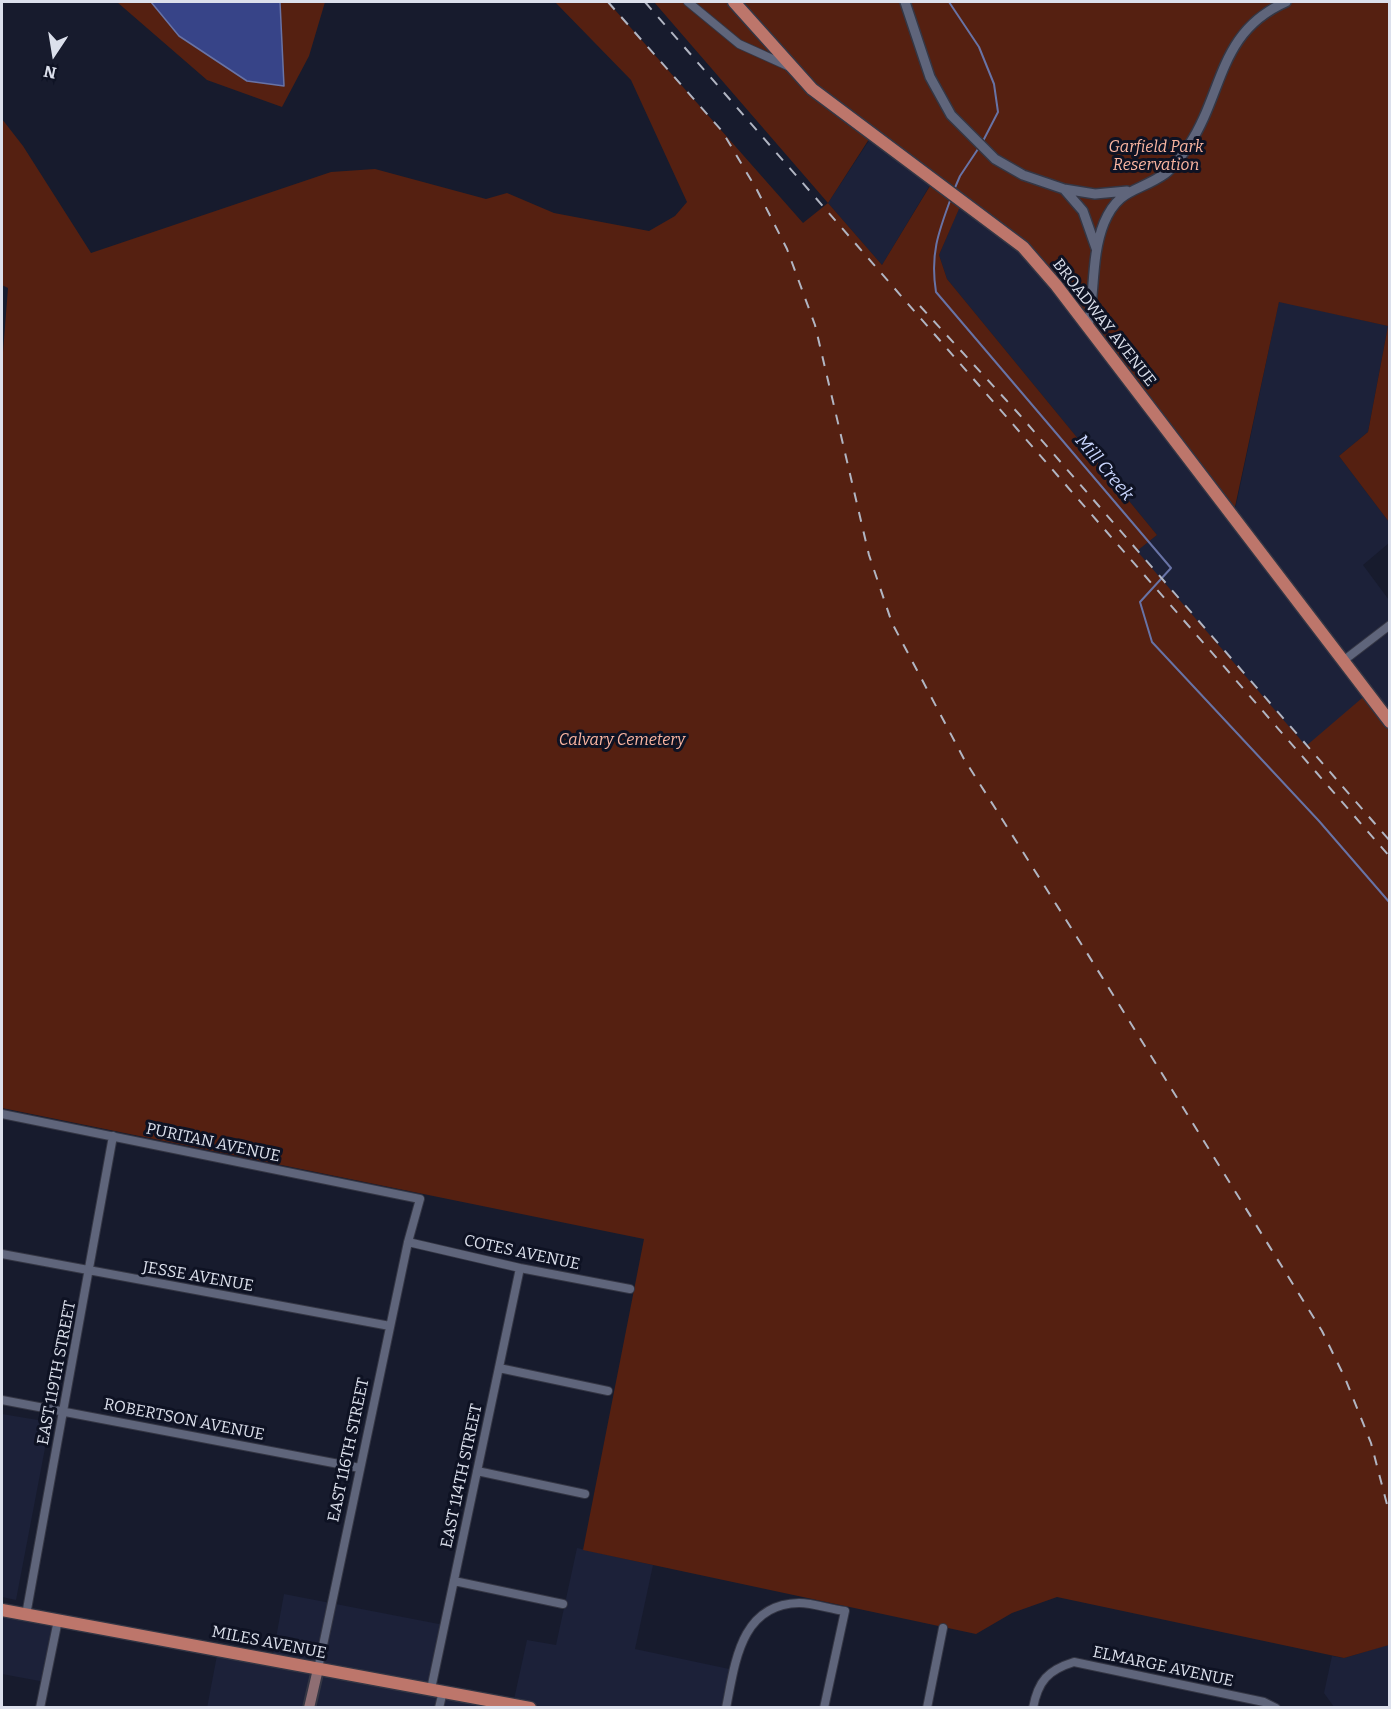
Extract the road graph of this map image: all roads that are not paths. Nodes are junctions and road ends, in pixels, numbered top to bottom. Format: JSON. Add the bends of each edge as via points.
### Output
{"nodes":[{"id":1,"x":687,"y":2,"type":"edge"},
{"id":2,"x":734,"y":2,"type":"edge"},
{"id":3,"x":905,"y":2,"type":"edge"},
{"id":4,"x":1286,"y":2,"type":"edge"},
{"id":5,"x":794,"y":69,"type":"junction"},
{"id":6,"x":1064,"y":189,"type":"junction"},
{"id":7,"x":1127,"y":191,"type":"junction"},
{"id":8,"x":1097,"y":250,"type":"junction"},
{"id":9,"x":1088,"y":327,"type":"junction"},
{"id":10,"x":1389,"y":625,"type":"edge"},
{"id":11,"x":1343,"y":662,"type":"junction"},
{"id":12,"x":1389,"y":722,"type":"edge"},
{"id":13,"x":2,"y":1114,"type":"edge"},
{"id":14,"x":113,"y":1136,"type":"junction"},
{"id":15,"x":420,"y":1199,"type":"joint"},
{"id":16,"x":408,"y":1242,"type":"junction"},
{"id":17,"x":2,"y":1254,"type":"edge"},
{"id":18,"x":520,"y":1268,"type":"junction"},
{"id":19,"x":89,"y":1271,"type":"junction"},
{"id":20,"x":630,"y":1289,"type":"dead end"},
{"id":21,"x":390,"y":1326,"type":"junction"},
{"id":22,"x":499,"y":1368,"type":"junction"},
{"id":23,"x":608,"y":1391,"type":"dead end"},
{"id":24,"x":2,"y":1400,"type":"edge"},
{"id":25,"x":63,"y":1411,"type":"junction"},
{"id":26,"x":360,"y":1468,"type":"junction"},
{"id":27,"x":477,"y":1471,"type":"junction"},
{"id":28,"x":585,"y":1494,"type":"dead end"},
{"id":29,"x":454,"y":1581,"type":"junction"},
{"id":30,"x":563,"y":1604,"type":"dead end"},
{"id":31,"x":2,"y":1610,"type":"edge"},
{"id":32,"x":26,"y":1615,"type":"junction"},
{"id":33,"x":58,"y":1620,"type":"junction"},
{"id":34,"x":944,"y":1628,"type":"dead end"},
{"id":35,"x":318,"y":1669,"type":"junction"},
{"id":36,"x":437,"y":1690,"type":"junction"},
{"id":37,"x":40,"y":1707,"type":"edge"},
{"id":38,"x":309,"y":1707,"type":"edge"},
{"id":39,"x":439,"y":1707,"type":"edge"},
{"id":40,"x":530,"y":1707,"type":"edge"},
{"id":41,"x":726,"y":1707,"type":"edge"},
{"id":42,"x":824,"y":1707,"type":"edge"},
{"id":43,"x":927,"y":1707,"type":"edge"},
{"id":44,"x":1033,"y":1707,"type":"edge"},
{"id":45,"x":1276,"y":1707,"type":"edge"}],
"edges":[{"from":1,"to":5,"type":"street","via":[[739,44]]},
{"from":2,"to":5,"type":"main road","name":"BROADWAY AVENUE"},
{"from":3,"to":6,"type":"street","via":[[930,77],[951,115],[984,150],[1023,175]]},
{"from":4,"to":7,"type":"street","via":[[1253,23],[1232,47],[1190,144],[1167,172]]},
{"from":5,"to":9,"type":"main road","name":"BROADWAY AVENUE","via":[[812,89],[1023,247]]},
{"from":6,"to":7,"type":"street","via":[[1095,194]]},
{"from":6,"to":8,"type":"street","via":[[1083,211]]},
{"from":7,"to":8,"type":"street","via":[[1113,206]]},
{"from":8,"to":9,"type":"street"},
{"from":9,"to":11,"type":"main road","name":"BROADWAY AVENUE"},
{"from":10,"to":11,"type":"street"},
{"from":11,"to":12,"type":"main road","name":"BROADWAY AVENUE"},
{"from":13,"to":14,"type":"street","name":"PURITAN AVENUE"},
{"from":14,"to":15,"type":"street","name":"PURITAN AVENUE"},
{"from":14,"to":19,"type":"street","name":"EAST 119TH STREET"},
{"from":15,"to":16,"type":"street","name":"EAST 116TH STREET"},
{"from":16,"to":18,"type":"street","name":"COTES AVENUE"},
{"from":16,"to":21,"type":"street","name":"EAST 116TH STREET"},
{"from":17,"to":19,"type":"street","name":"JESSE AVENUE"},
{"from":18,"to":20,"type":"street","name":"COTES AVENUE"},
{"from":18,"to":22,"type":"street","name":"EAST 114TH STREET"},
{"from":19,"to":21,"type":"street","name":"JESSE AVENUE"},
{"from":19,"to":25,"type":"street","name":"EAST 119TH STREET"},
{"from":21,"to":26,"type":"street","name":"EAST 116TH STREET"},
{"from":22,"to":23,"type":"street"},
{"from":22,"to":27,"type":"street","name":"EAST 114TH STREET"},
{"from":24,"to":25,"type":"street","name":"ROBERTSON AVENUE"},
{"from":25,"to":26,"type":"street","name":"ROBERTSON AVENUE"},
{"from":25,"to":32,"type":"street","name":"EAST 119TH STREET"},
{"from":26,"to":35,"type":"street","name":"EAST 116TH STREET"},
{"from":27,"to":28,"type":"street"},
{"from":27,"to":29,"type":"street","name":"EAST 114TH STREET"},
{"from":29,"to":30,"type":"street"},
{"from":29,"to":36,"type":"street","name":"EAST 114TH STREET"},
{"from":31,"to":32,"type":"main road","name":"MILES AVENUE"},
{"from":32,"to":33,"type":"main road","name":"MILES AVENUE"},
{"from":33,"to":35,"type":"main road","name":"MILES AVENUE"},
{"from":33,"to":37,"type":"street"},
{"from":34,"to":43,"type":"street"},
{"from":35,"to":36,"type":"main road","name":"MILES AVENUE"},
{"from":35,"to":38,"type":"main road","name":"EAST 116TH STREET"},
{"from":36,"to":39,"type":"street","name":"EAST 114TH STREET"},
{"from":36,"to":40,"type":"main road","name":"MILES AVENUE"},
{"from":41,"to":42,"type":"street","via":[[743,1637],[757,1619],[776,1608],[798,1603],[845,1611]]},
{"from":44,"to":45,"type":"street","name":"ELMARGE AVENUE","via":[[1044,1677],[1056,1667],[1074,1662]]}]}
